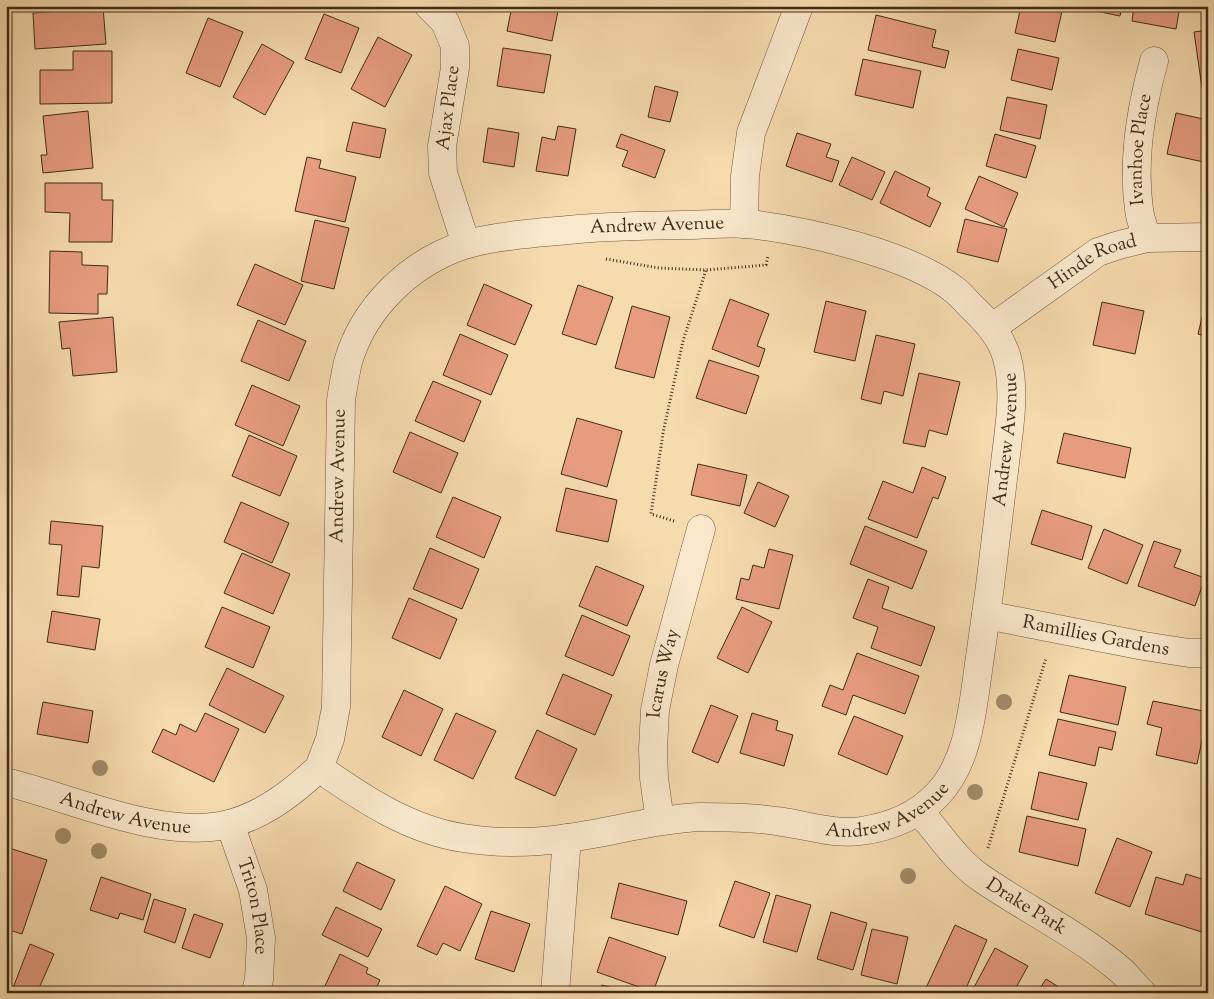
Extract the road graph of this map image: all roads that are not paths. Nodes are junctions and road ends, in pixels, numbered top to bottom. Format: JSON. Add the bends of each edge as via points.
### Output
{"nodes":[{"id":1,"x":429,"y":6,"type":"edge"},
{"id":2,"x":799,"y":6,"type":"edge"},
{"id":3,"x":1154,"y":61,"type":"dead end"},
{"id":4,"x":744,"y":224,"type":"junction"},
{"id":5,"x":1208,"y":237,"type":"edge"},
{"id":6,"x":1147,"y":238,"type":"junction"},
{"id":7,"x":466,"y":244,"type":"junction"},
{"id":8,"x":993,"y":327,"type":"junction"},
{"id":9,"x":701,"y":529,"type":"road end"},
{"id":10,"x":986,"y":615,"type":"junction"},
{"id":11,"x":1208,"y":653,"type":"edge"},
{"id":12,"x":319,"y":768,"type":"junction"},
{"id":13,"x":6,"y":782,"type":"edge"},
{"id":14,"x":919,"y":811,"type":"junction"},
{"id":15,"x":660,"y":821,"type":"junction"},
{"id":16,"x":230,"y":824,"type":"junction"},
{"id":17,"x":567,"y":838,"type":"junction"},
{"id":18,"x":256,"y":993,"type":"edge"},
{"id":19,"x":555,"y":993,"type":"edge"},
{"id":20,"x":1142,"y":993,"type":"edge"}],
"edges":[{"from":1,"to":7,"type":"street","name":"Ajax Place","via":[[445,22],[455,46],[456,68],[442,146],[444,173]]},
{"from":2,"to":4,"type":"street","via":[[751,132],[745,176]]},
{"from":3,"to":6,"type":"street","name":"Ivanhoe Place","via":[[1145,94],[1138,151],[1139,210]]},
{"from":4,"to":7,"type":"street","name":"Andrew Avenue","via":[[612,227]]},
{"from":4,"to":8,"type":"street","name":"Andrew Avenue","via":[[809,234],[902,262],[953,289]]},
{"from":5,"to":6,"type":"street","name":"Hinde Road"},
{"from":6,"to":8,"type":"street","name":"Hinde Road","via":[[1098,252]]},
{"from":7,"to":12,"type":"street","name":"Andrew Avenue","via":[[426,261],[407,275],[368,319],[349,359],[341,400],[336,707],[330,739]]},
{"from":8,"to":10,"type":"street","name":"Andrew Avenue","via":[[1007,357],[1011,392],[1009,433]]},
{"from":9,"to":15,"type":"street","name":"Icarus Way","via":[[655,710],[654,778]]},
{"from":10,"to":11,"type":"street","name":"Ramillies Gardens","via":[[1144,646]]},
{"from":10,"to":14,"type":"street","name":"Andrew Avenue","via":[[965,743],[939,794]]},
{"from":12,"to":16,"type":"street","name":"Andrew Avenue","via":[[268,808]]},
{"from":12,"to":17,"type":"street","name":"Andrew Avenue","via":[[384,810],[424,828],[460,838],[511,843]]},
{"from":13,"to":16,"type":"street","name":"Andrew Avenue","via":[[146,822],[208,828]]},
{"from":14,"to":15,"type":"street","name":"Andrew Avenue","via":[[886,825],[854,832],[738,818],[696,817]]},
{"from":14,"to":20,"type":"street","name":"Drake Park","via":[[951,851],[979,877],[1082,941],[1119,969]]},
{"from":15,"to":17,"type":"street","name":"Andrew Avenue"},
{"from":16,"to":18,"type":"street","name":"Triton Place","via":[[253,890],[261,938]]},
{"from":17,"to":19,"type":"street"}]}
